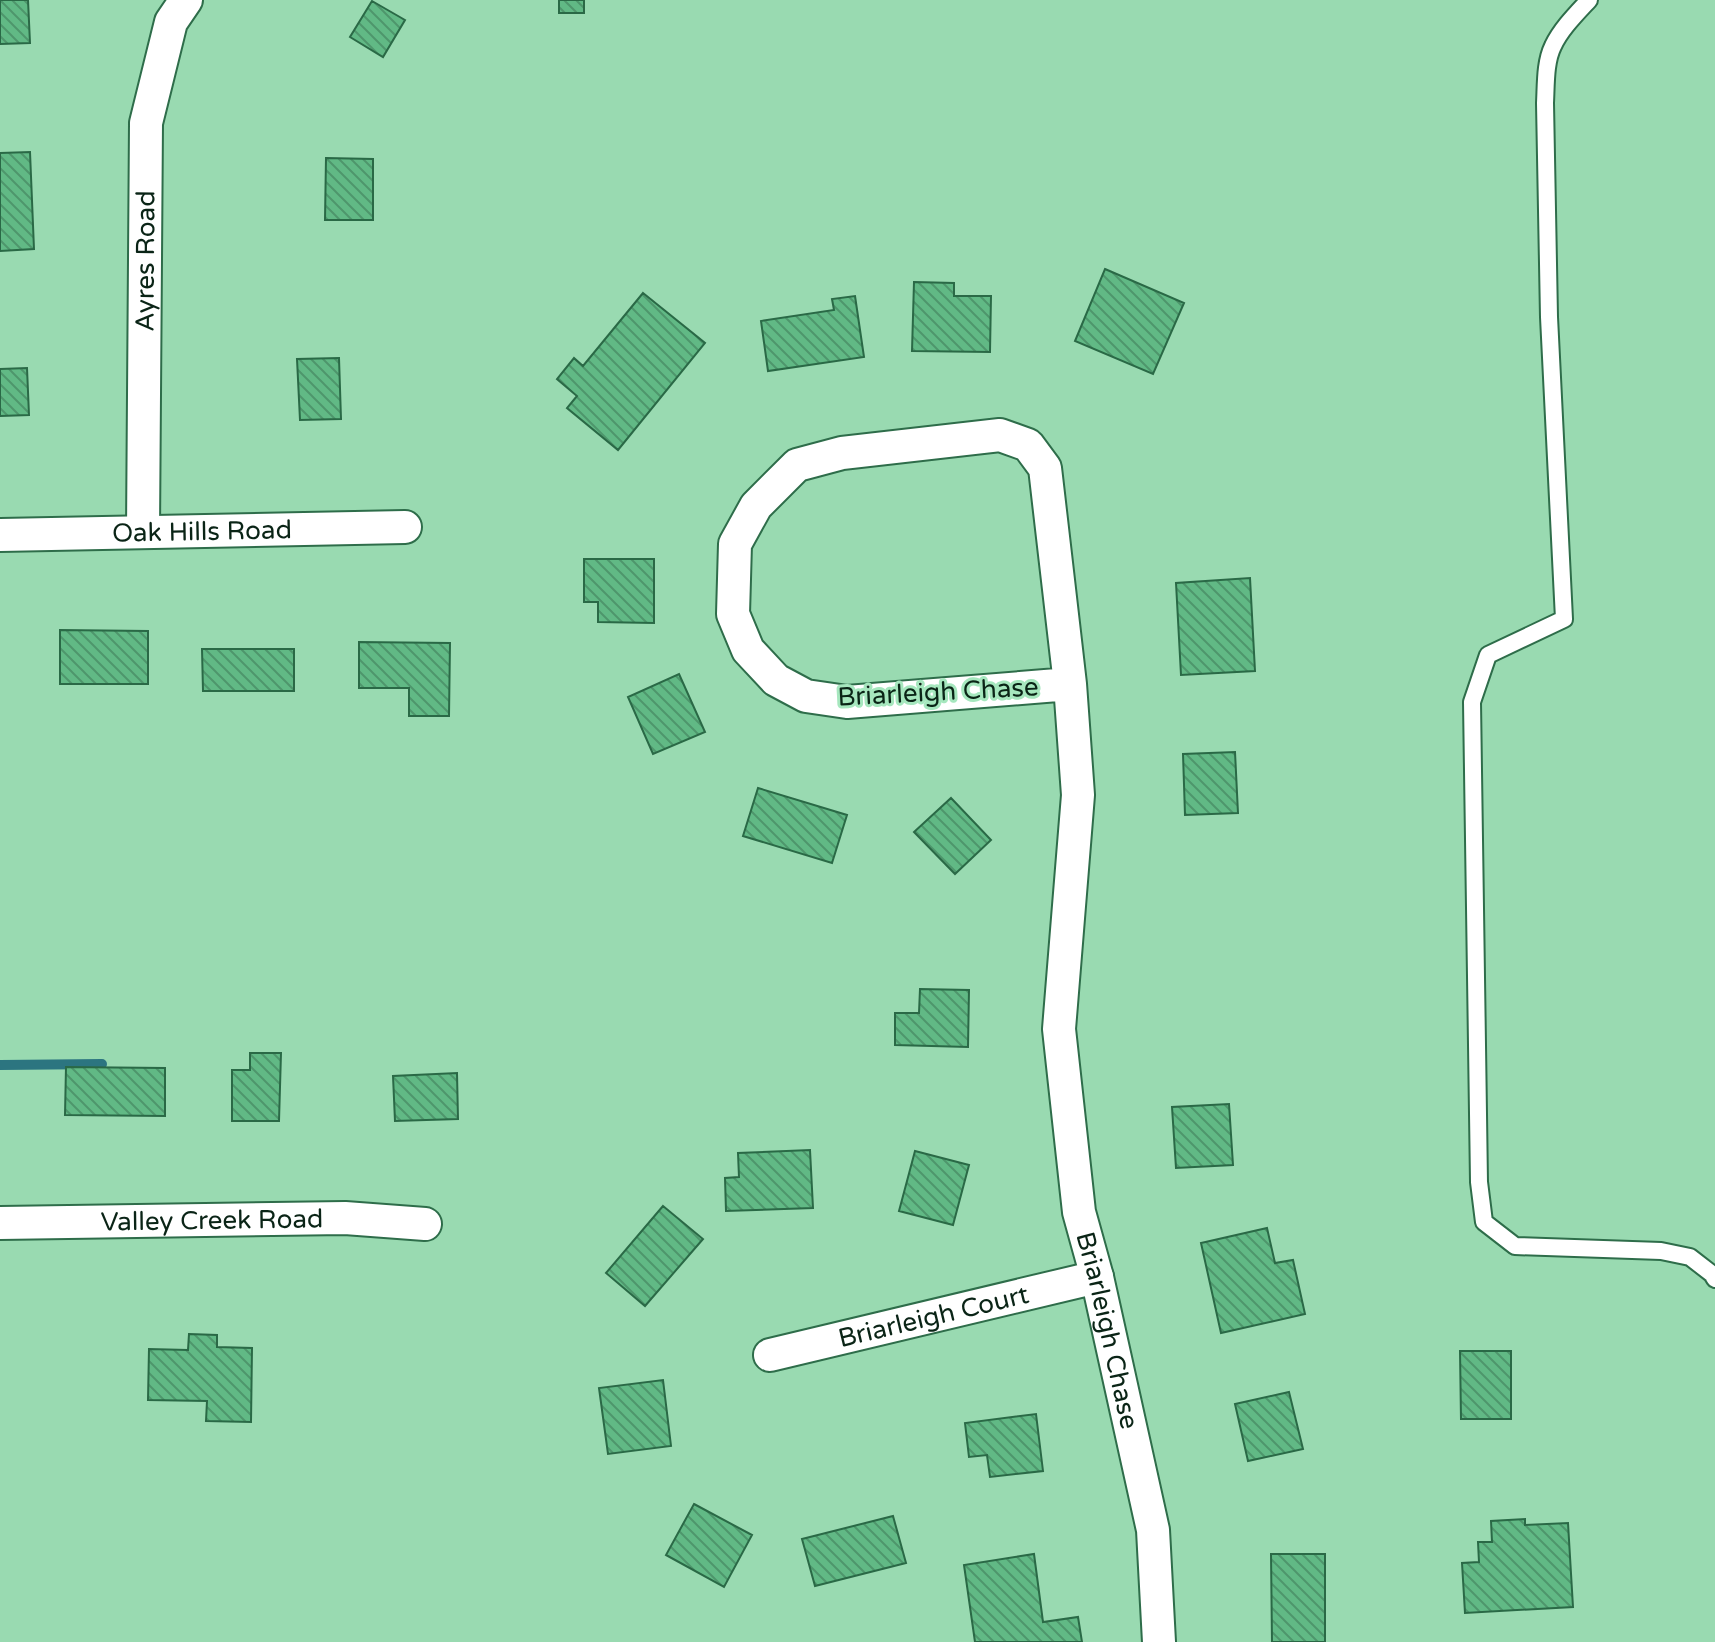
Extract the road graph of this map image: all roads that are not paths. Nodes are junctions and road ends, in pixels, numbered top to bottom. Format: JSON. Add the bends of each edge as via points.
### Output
{"nodes":[{"id":1,"x":186,"y":0,"type":"edge"},
{"id":2,"x":1589,"y":0,"type":"edge"},
{"id":3,"x":405,"y":527,"type":"dead end"},
{"id":4,"x":143,"y":531,"type":"junction"},
{"id":5,"x":0,"y":535,"type":"edge"},
{"id":6,"x":1070,"y":684,"type":"junction"},
{"id":7,"x":0,"y":1223,"type":"edge"},
{"id":8,"x":425,"y":1224,"type":"dead end"},
{"id":9,"x":1097,"y":1277,"type":"junction"},
{"id":10,"x":1715,"y":1279,"type":"edge"},
{"id":11,"x":770,"y":1355,"type":"dead end"},
{"id":12,"x":1159,"y":1642,"type":"edge"}],
"edges":[{"from":1,"to":4,"type":"street","name":"Ayres Road","via":[[171,22],[146,123]]},
{"from":2,"to":10,"type":"lane","via":[[1552,47],[1545,103],[1564,619],[1488,655],[1472,702],[1479,1182],[1484,1222],[1515,1246],[1661,1251],[1690,1257]]},
{"from":3,"to":4,"type":"street","name":"Oak Hills Road"},
{"from":4,"to":5,"type":"street","name":"Oak Hills Road"},
{"from":6,"to":6,"type":"street","name":"Briarleigh Chase","via":[[1045,468],[1028,445],[1000,435],[842,453],[797,465],[756,506],[735,544],[733,614],[748,650],[776,680],[806,696],[847,702]]},
{"from":6,"to":9,"type":"street","name":"Briarleigh Chase","via":[[1078,795],[1059,1029],[1079,1212]]},
{"from":7,"to":8,"type":"street","name":"Valley Creek Road","via":[[345,1218]]},
{"from":9,"to":11,"type":"street","name":"Briarleigh Court"},
{"from":9,"to":12,"type":"street","name":"Briarleigh Chase","via":[[1153,1530]]}]}
